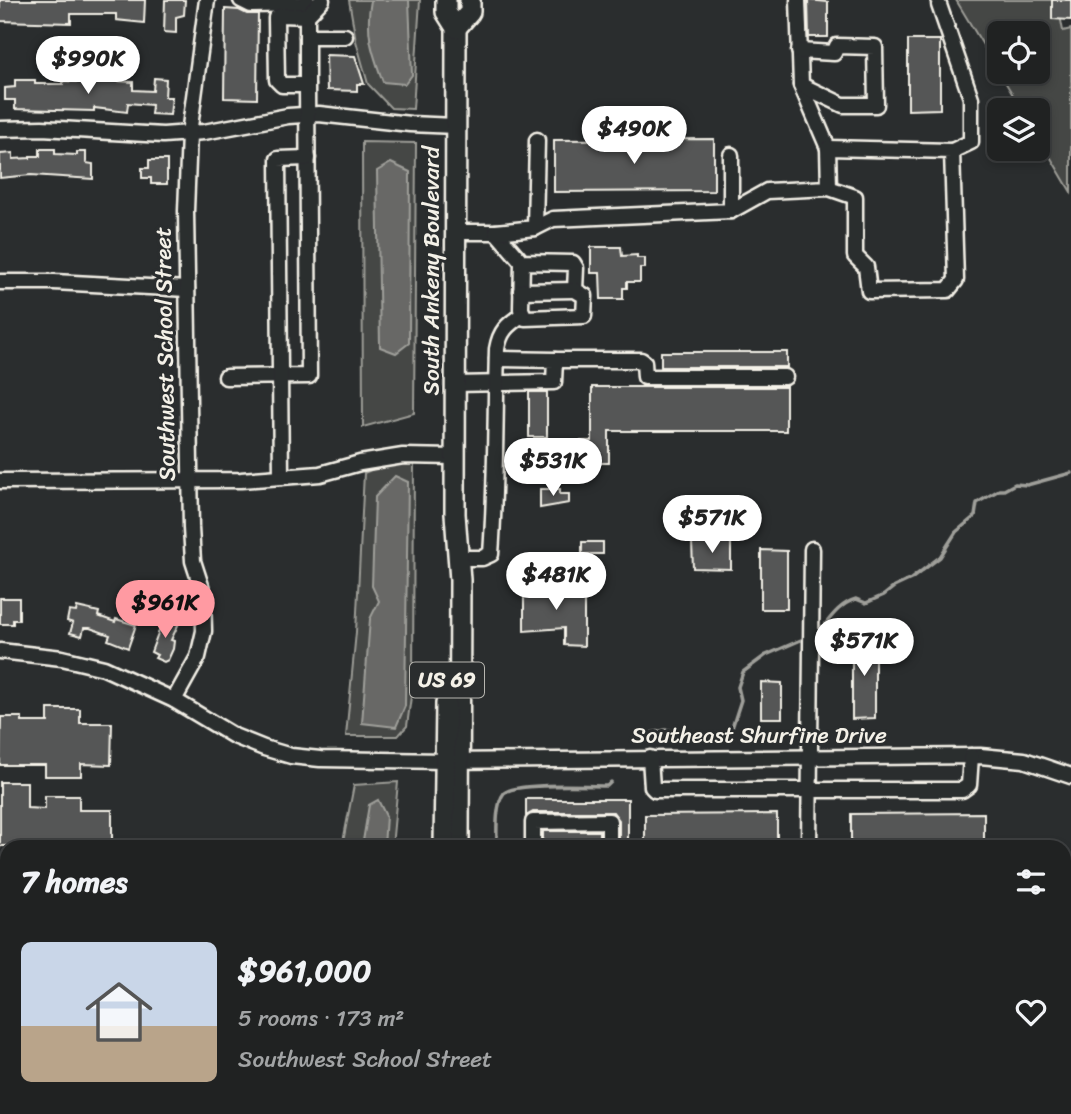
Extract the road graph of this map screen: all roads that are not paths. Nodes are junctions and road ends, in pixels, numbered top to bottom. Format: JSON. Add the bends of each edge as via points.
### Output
{"nodes":[{"id":1,"x":207,"y":0,"type":"edge"},
{"id":2,"x":241,"y":0,"type":"edge"},
{"id":3,"x":322,"y":0,"type":"edge"},
{"id":4,"x":446,"y":0,"type":"edge"},
{"id":5,"x":470,"y":0,"type":"edge"},
{"id":6,"x":798,"y":0,"type":"edge"},
{"id":7,"x":939,"y":5,"type":"dead end"},
{"id":8,"x":307,"y":7,"type":"edge"},
{"id":9,"x":456,"y":28,"type":"junction"},
{"id":10,"x":307,"y":36,"type":"junction"},
{"id":11,"x":345,"y":36,"type":"dead end"},
{"id":12,"x":799,"y":51,"type":"junction"},
{"id":13,"x":307,"y":85,"type":"junction"},
{"id":14,"x":801,"y":85,"type":"junction"},
{"id":15,"x":308,"y":115,"type":"junction"},
{"id":16,"x":455,"y":125,"type":"junction"},
{"id":17,"x":0,"y":129,"type":"edge"},
{"id":18,"x":189,"y":134,"type":"junction"},
{"id":19,"x":537,"y":140,"type":"dead end"},
{"id":20,"x":828,"y":148,"type":"junction"},
{"id":21,"x":952,"y":151,"type":"junction"},
{"id":22,"x":730,"y":155,"type":"dead end"},
{"id":23,"x":308,"y":158,"type":"junction"},
{"id":24,"x":829,"y":188,"type":"junction"},
{"id":25,"x":730,"y":211,"type":"junction"},
{"id":26,"x":535,"y":228,"type":"junction"},
{"id":27,"x":455,"y":232,"type":"junction"},
{"id":28,"x":496,"y":232,"type":"junction"},
{"id":29,"x":522,"y":262,"type":"junction"},
{"id":30,"x":0,"y":282,"type":"edge"},
{"id":31,"x":187,"y":289,"type":"junction"},
{"id":32,"x":575,"y":290,"type":"junction"},
{"id":33,"x":521,"y":291,"type":"junction"},
{"id":34,"x":522,"y":315,"type":"junction"},
{"id":35,"x":497,"y":359,"type":"junction"},
{"id":36,"x":555,"y":360,"type":"junction"},
{"id":37,"x":279,"y":376,"type":"junction"},
{"id":38,"x":226,"y":377,"type":"dead end"},
{"id":39,"x":785,"y":377,"type":"dead end"},
{"id":40,"x":496,"y":383,"type":"junction"},
{"id":41,"x":455,"y":384,"type":"junction"},
{"id":42,"x":455,"y":457,"type":"junction"},
{"id":43,"x":281,"y":478,"type":"junction"},
{"id":44,"x":190,"y":480,"type":"junction"},
{"id":45,"x":0,"y":481,"type":"edge"},
{"id":46,"x":455,"y":513,"type":"junction"},
{"id":47,"x":811,"y":549,"type":"dead end"},
{"id":48,"x":458,"y":558,"type":"junction"},
{"id":49,"x":0,"y":651,"type":"edge"},
{"id":50,"x":174,"y":700,"type":"junction"},
{"id":51,"x":971,"y":756,"type":"junction"},
{"id":52,"x":809,"y":757,"type":"junction"},
{"id":53,"x":650,"y":758,"type":"junction"},
{"id":54,"x":452,"y":760,"type":"junction"},
{"id":55,"x":1071,"y":776,"type":"edge"},
{"id":56,"x":809,"y":790,"type":"junction"},
{"id":57,"x":445,"y":840,"type":"edge"},
{"id":58,"x":458,"y":840,"type":"edge"},
{"id":59,"x":533,"y":840,"type":"edge"},
{"id":60,"x":609,"y":840,"type":"edge"},
{"id":61,"x":809,"y":840,"type":"edge"}],
"edges":[{"from":1,"to":18,"type":"street","name":"Southwest School Street"},
{"from":2,"to":8,"type":"street","via":[[251,5]]},
{"from":3,"to":8,"type":"street"},
{"from":4,"to":9,"type":"main road","name":"South Ankeny Boulevard","number":"US 69","via":[[446,12]]},
{"from":5,"to":9,"type":"main road","name":"South Ankeny Boulevard","number":"US 69","via":[[470,12]]},
{"from":6,"to":12,"type":"street"},
{"from":7,"to":21,"type":"street","via":[[971,98],[971,142]]},
{"from":8,"to":10,"type":"street"},
{"from":8,"to":13,"type":"street","via":[[276,18],[277,80],[282,85]]},
{"from":9,"to":16,"type":"main road","name":"South Ankeny Boulevard","number":"US 69"},
{"from":10,"to":11,"type":"street"},
{"from":10,"to":13,"type":"street"},
{"from":12,"to":14,"type":"street"},
{"from":12,"to":14,"type":"street","via":[[875,47],[876,105],[843,105]]},
{"from":13,"to":15,"type":"street"},
{"from":14,"to":20,"type":"street"},
{"from":15,"to":16,"type":"street"},
{"from":15,"to":18,"type":"street"},
{"from":15,"to":23,"type":"street"},
{"from":16,"to":27,"type":"main road","name":"South Ankeny Boulevard","number":"US 69"},
{"from":17,"to":18,"type":"street"},
{"from":18,"to":31,"type":"street","name":"Southwest School Street"},
{"from":19,"to":26,"type":"street"},
{"from":20,"to":21,"type":"street"},
{"from":20,"to":24,"type":"street"},
{"from":21,"to":24,"type":"street","via":[[956,281],[948,290],[869,290],[866,267],[855,256],[855,197]]},
{"from":22,"to":25,"type":"street"},
{"from":23,"to":37,"type":"street","via":[[278,159]]},
{"from":23,"to":37,"type":"street","via":[[309,376]]},
{"from":24,"to":25,"type":"street","via":[[767,191]]},
{"from":25,"to":26,"type":"street","via":[[553,219]]},
{"from":26,"to":28,"type":"street"},
{"from":27,"to":28,"type":"street"},
{"from":27,"to":41,"type":"main road","name":"South Ankeny Boulevard","number":"US 69"},
{"from":28,"to":29,"type":"street"},
{"from":29,"to":32,"type":"street","via":[[573,263]]},
{"from":29,"to":33,"type":"street"},
{"from":30,"to":31,"type":"street"},
{"from":31,"to":44,"type":"street","name":"Southwest School Street"},
{"from":32,"to":33,"type":"street"},
{"from":32,"to":34,"type":"street","via":[[585,296],[584,316]]},
{"from":33,"to":34,"type":"street"},
{"from":34,"to":35,"type":"street","via":[[499,336]]},
{"from":35,"to":36,"type":"street"},
{"from":35,"to":40,"type":"street"},
{"from":36,"to":39,"type":"street","via":[[641,360],[645,377]]},
{"from":36,"to":40,"type":"street","via":[[552,383]]},
{"from":37,"to":38,"type":"street"},
{"from":37,"to":43,"type":"street"},
{"from":40,"to":41,"type":"street"},
{"from":40,"to":48,"type":"street","via":[[491,554]]},
{"from":41,"to":42,"type":"main road","name":"South Ankeny Boulevard","number":"US 69"},
{"from":42,"to":43,"type":"street","via":[[403,456]]},
{"from":42,"to":46,"type":"main road","name":"South Ankeny Boulevard","number":"US 69"},
{"from":43,"to":44,"type":"street"},
{"from":44,"to":45,"type":"street"},
{"from":44,"to":50,"type":"street","name":"Southwest School Street","via":[[193,561],[203,592],[204,631],[198,657]]},
{"from":46,"to":48,"type":"main road","name":"South Ankeny Boulevard","number":"US 69"},
{"from":46,"to":54,"type":"main road","name":"South Ankeny Boulevard","number":"US 69","via":[[448,587]]},
{"from":47,"to":52,"type":"street"},
{"from":48,"to":54,"type":"main road","name":"South Ankeny Boulevard","number":"US 69"},
{"from":49,"to":50,"type":"street","name":"Southeast Shurfine Drive","via":[[104,668]]},
{"from":50,"to":54,"type":"street","name":"Southeast Shurfine Drive","via":[[234,736],[291,756]]},
{"from":51,"to":52,"type":"street","name":"Southeast Shurfine Drive"},
{"from":51,"to":55,"type":"street","name":"Southeast Shurfine Drive","via":[[1024,760]]},
{"from":51,"to":56,"type":"street","via":[[969,785],[962,790]]},
{"from":52,"to":53,"type":"street","name":"Southeast Shurfine Drive"},
{"from":52,"to":56,"type":"street"},
{"from":53,"to":54,"type":"street","name":"Southeast Shurfine Drive"},
{"from":53,"to":56,"type":"street","via":[[655,790]]},
{"from":54,"to":57,"type":"main road","name":"South Ankeny Boulevard","number":"US 69"},
{"from":54,"to":58,"type":"main road","name":"South Ankeny Boulevard","number":"US 69"},
{"from":56,"to":61,"type":"street"},
{"from":59,"to":60,"type":"street","via":[[533,822],[609,821]]}]}
